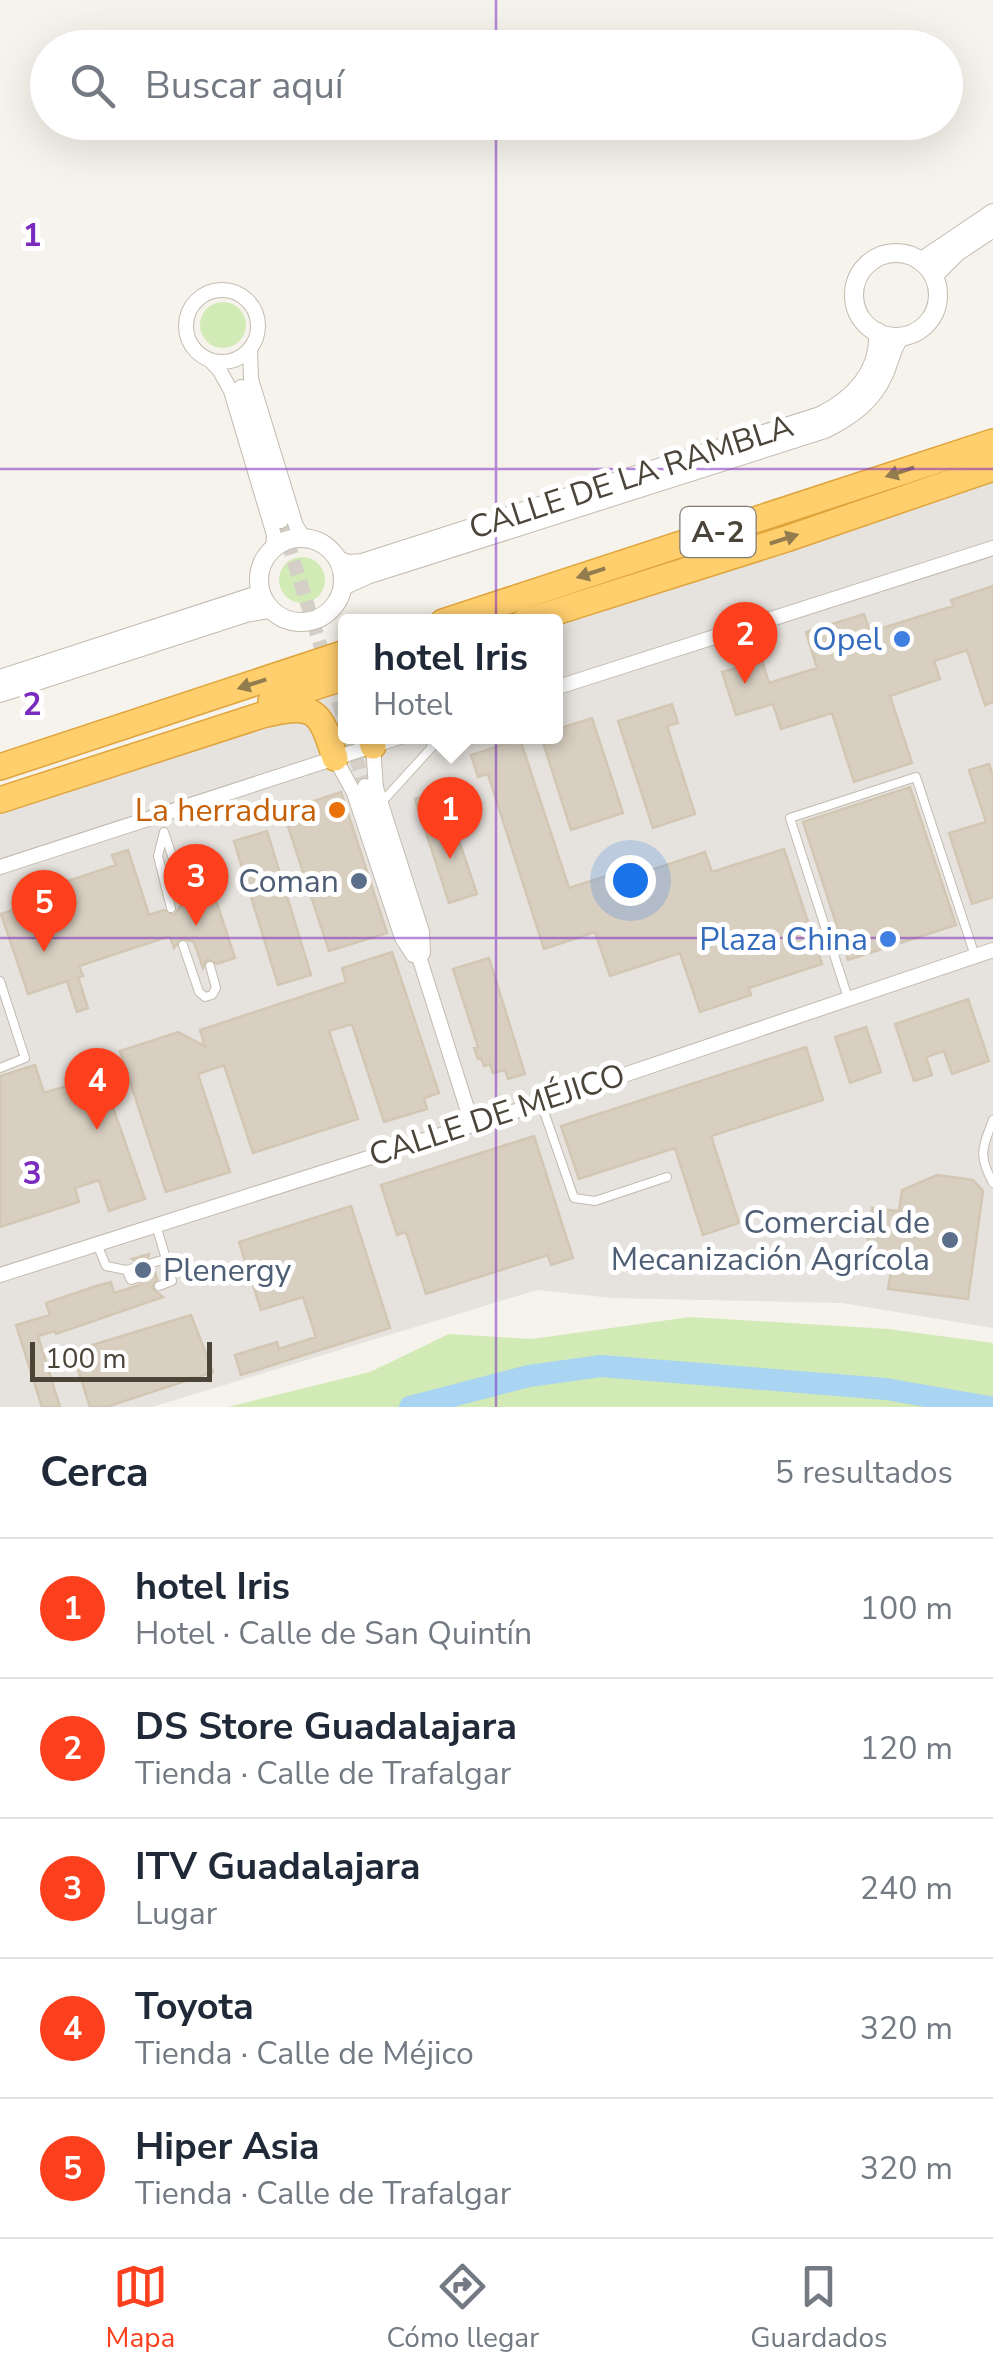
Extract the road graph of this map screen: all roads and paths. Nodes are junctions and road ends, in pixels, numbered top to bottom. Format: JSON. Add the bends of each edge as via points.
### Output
{"nodes":[{"id":1,"x":993,"y":213,"type":"edge"},
{"id":2,"x":993,"y":228,"type":"edge"},
{"id":3,"x":928,"y":268,"type":"junction"},
{"id":4,"x":878,"y":332,"type":"junction"},
{"id":5,"x":900,"y":336,"type":"junction"},
{"id":6,"x":247,"y":353,"type":"junction"},
{"id":7,"x":216,"y":362,"type":"junction"},
{"id":8,"x":242,"y":386,"type":"junction"},
{"id":9,"x":993,"y":442,"type":"edge"},
{"id":10,"x":993,"y":468,"type":"edge"},
{"id":11,"x":282,"y":522,"type":"tunnel mouth"},
{"id":12,"x":304,"y":538,"type":"junction"},
{"id":13,"x":273,"y":548,"type":"junction"},
{"id":14,"x":993,"y":548,"type":"edge"},
{"id":15,"x":338,"y":560,"type":"junction"},
{"id":16,"x":343,"y":586,"type":"junction"},
{"id":17,"x":265,"y":601,"type":"junction"},
{"id":18,"x":467,"y":614,"type":"edge"},
{"id":19,"x":549,"y":614,"type":"edge"},
{"id":20,"x":338,"y":656,"type":"edge"},
{"id":21,"x":0,"y":679,"type":"edge"},
{"id":22,"x":338,"y":679,"type":"edge"},
{"id":23,"x":563,"y":685,"type":"edge"},
{"id":24,"x":0,"y":693,"type":"edge"},
{"id":25,"x":365,"y":744,"type":"edge"},
{"id":26,"x":372,"y":744,"type":"edge"},
{"id":27,"x":431,"y":744,"type":"edge"},
{"id":28,"x":334,"y":758,"type":"junction"},
{"id":29,"x":0,"y":767,"type":"edge"},
{"id":30,"x":365,"y":786,"type":"tunnel mouth"},
{"id":31,"x":0,"y":790,"type":"edge"},
{"id":32,"x":0,"y":800,"type":"edge"},
{"id":33,"x":381,"y":804,"type":"junction"},
{"id":34,"x":158,"y":816,"type":"junction"},
{"id":35,"x":164,"y":832,"type":"junction"},
{"id":36,"x":0,"y":867,"type":"edge"},
{"id":37,"x":186,"y":894,"type":"dead end"},
{"id":38,"x":172,"y":908,"type":"dead end"},
{"id":39,"x":183,"y":945,"type":"dead end"},
{"id":40,"x":993,"y":950,"type":"edge"},
{"id":41,"x":974,"y":956,"type":"junction"},
{"id":42,"x":210,"y":966,"type":"dead end"},
{"id":43,"x":424,"y":972,"type":"junction"},
{"id":44,"x":0,"y":981,"type":"edge"},
{"id":45,"x":848,"y":998,"type":"junction"},
{"id":46,"x":0,"y":1068,"type":"edge"},
{"id":47,"x":540,"y":1102,"type":"junction"},
{"id":48,"x":993,"y":1120,"type":"edge"},
{"id":49,"x":472,"y":1124,"type":"junction"},
{"id":50,"x":668,"y":1177,"type":"dead end"},
{"id":51,"x":993,"y":1183,"type":"edge"},
{"id":52,"x":156,"y":1225,"type":"junction"},
{"id":53,"x":98,"y":1244,"type":"junction"},
{"id":54,"x":166,"y":1259,"type":"junction"},
{"id":55,"x":152,"y":1263,"type":"dead end"},
{"id":56,"x":169,"y":1269,"type":"junction"},
{"id":57,"x":155,"y":1273,"type":"dead end"},
{"id":58,"x":0,"y":1275,"type":"edge"},
{"id":59,"x":133,"y":1277,"type":"dead end"},
{"id":60,"x":159,"y":1286,"type":"dead end"}],
"edges":[{"from":1,"to":3,"type":"street"},
{"from":2,"to":3,"type":"street"},
{"from":3,"to":4,"type":"street","via":[[897,252],[868,263],[856,280],[856,309]]},
{"from":3,"to":5,"type":"street","via":[[939,293],[936,309],[922,328]]},
{"from":4,"to":5,"type":"street"},
{"from":4,"to":15,"type":"street","name":"CALLE DE LA RAMBLA","via":[[872,367],[858,390],[820,416],[362,563]]},
{"from":5,"to":16,"type":"street","via":[[869,399],[826,429]]},
{"from":6,"to":7,"type":"street"},
{"from":6,"to":7,"type":"street","via":[[259,329],[254,307],[236,292],[213,291],[194,303],[186,324],[192,346]]},
{"from":6,"to":8,"type":"street"},
{"from":6,"to":12,"type":"street"},
{"from":7,"to":8,"type":"street"},
{"from":7,"to":13,"type":"street","via":[[231,391]]},
{"from":8,"to":11,"type":"street"},
{"from":9,"to":18,"type":"highway","number":"A-2","one_way":true},
{"from":19,"to":10,"type":"highway","number":"A-2","one_way":true},
{"from":12,"to":13,"type":"street"},
{"from":12,"to":15,"type":"street","via":[[318,541]]},
{"from":13,"to":17,"type":"street","via":[[258,578]]},
{"from":14,"to":23,"type":"street"},
{"from":15,"to":16,"type":"street"},
{"from":16,"to":17,"type":"street","via":[[331,610],[307,622],[293,622]]},
{"from":17,"to":21,"type":"street"},
{"from":17,"to":24,"type":"street"},
{"from":20,"to":29,"type":"highway","one_way":true},
{"from":22,"to":31,"type":"highway"},
{"from":25,"to":28,"type":"street"},
{"from":26,"to":33,"type":"street"},
{"from":27,"to":33,"type":"lane"},
{"from":28,"to":32,"type":"highway","via":[[321,719],[295,708]]},
{"from":28,"to":34,"type":"street"},
{"from":28,"to":43,"type":"street","via":[[354,793],[402,938]]},
{"from":30,"to":43,"type":"street"},
{"from":33,"to":43,"type":"street","via":[[422,932]]},
{"from":34,"to":35,"type":"lane"},
{"from":34,"to":36,"type":"street"},
{"from":35,"to":37,"type":"lane"},
{"from":35,"to":38,"type":"lane","via":[[158,856]]},
{"from":39,"to":42,"type":"lane","via":[[205,997],[216,988]]},
{"from":40,"to":41,"type":"street","name":"CALLE DE MÉJICO"},
{"from":41,"to":45,"type":"street","name":"CALLE DE MÉJICO"},
{"from":41,"to":45,"type":"lane","via":[[916,777],[790,818]]},
{"from":43,"to":49,"type":"street"},
{"from":44,"to":46,"type":"lane","via":[[26,1058]]},
{"from":45,"to":47,"type":"street","name":"CALLE DE MÉJICO"},
{"from":47,"to":49,"type":"street","name":"CALLE DE MÉJICO"},
{"from":47,"to":50,"type":"lane","via":[[574,1198],[595,1201]]},
{"from":48,"to":51,"type":"lane","via":[[982,1151]]},
{"from":49,"to":52,"type":"street","name":"CALLE DE MÉJICO"},
{"from":52,"to":53,"type":"street","name":"CALLE DE MÉJICO"},
{"from":52,"to":54,"type":"lane"},
{"from":53,"to":58,"type":"street","name":"CALLE DE MÉJICO"},
{"from":53,"to":59,"type":"lane","via":[[106,1266]]},
{"from":54,"to":55,"type":"lane"},
{"from":54,"to":56,"type":"lane"},
{"from":56,"to":57,"type":"lane"},
{"from":56,"to":60,"type":"lane","via":[[172,1281]]}]}
